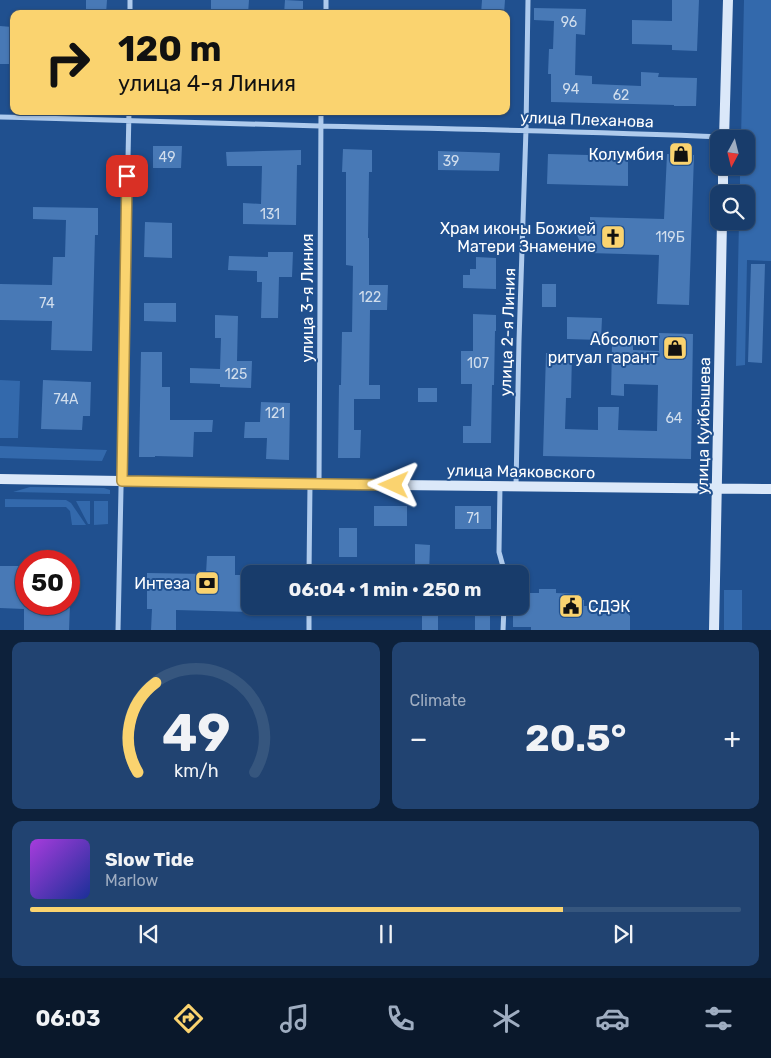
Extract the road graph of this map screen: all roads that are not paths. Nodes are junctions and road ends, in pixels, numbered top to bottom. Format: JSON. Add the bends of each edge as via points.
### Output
{"nodes":[{"id":1,"x":528,"y":0,"type":"edge"},
{"id":2,"x":728,"y":0,"type":"edge"},
{"id":3,"x":129,"y":115,"type":"edge"},
{"id":4,"x":321,"y":115,"type":"edge"},
{"id":5,"x":0,"y":118,"type":"edge"},
{"id":6,"x":128,"y":120,"type":"junction"},
{"id":7,"x":320,"y":126,"type":"junction"},
{"id":8,"x":526,"y":130,"type":"junction"},
{"id":9,"x":724,"y":130,"type":"edge"},
{"id":10,"x":710,"y":137,"type":"edge"},
{"id":11,"x":722,"y":230,"type":"edge"},
{"id":12,"x":0,"y":479,"type":"edge"},
{"id":13,"x":122,"y":481,"type":"junction"},
{"id":14,"x":314,"y":484,"type":"junction"},
{"id":15,"x":500,"y":485,"type":"junction"},
{"id":16,"x":516,"y":486,"type":"junction"},
{"id":17,"x":717,"y":488,"type":"junction"},
{"id":18,"x":771,"y":489,"type":"edge"},
{"id":19,"x":310,"y":565,"type":"edge"},
{"id":20,"x":503,"y":565,"type":"edge"},
{"id":21,"x":309,"y":615,"type":"edge"},
{"id":22,"x":504,"y":615,"type":"edge"},
{"id":23,"x":118,"y":630,"type":"edge"},
{"id":24,"x":308,"y":630,"type":"edge"},
{"id":25,"x":503,"y":630,"type":"edge"},
{"id":26,"x":714,"y":630,"type":"edge"}],
"edges":[{"from":1,"to":8,"type":"street","name":"улица 2-я Линия"},
{"from":2,"to":9,"type":"main road"},
{"from":3,"to":6,"type":"street"},
{"from":4,"to":7,"type":"street","name":"улица 3-я Линия"},
{"from":5,"to":6,"type":"street","name":"улица Плеханова"},
{"from":6,"to":7,"type":"street","name":"улица Плеханова"},
{"from":6,"to":13,"type":"street"},
{"from":7,"to":8,"type":"street","name":"улица Плеханова"},
{"from":7,"to":14,"type":"street","name":"улица 3-я Линия"},
{"from":8,"to":10,"type":"street","name":"улица Плеханова"},
{"from":8,"to":16,"type":"street","name":"улица 2-я Линия"},
{"from":11,"to":17,"type":"main road","name":"улица Куйбышева"},
{"from":12,"to":13,"type":"main road","name":"улица Маяковского"},
{"from":13,"to":14,"type":"main road","name":"улица Маяковского"},
{"from":13,"to":23,"type":"street"},
{"from":14,"to":15,"type":"main road","name":"улица Маяковского"},
{"from":14,"to":19,"type":"street","name":"улица 3-я Линия"},
{"from":15,"to":16,"type":"main road","name":"улица Маяковского"},
{"from":15,"to":20,"type":"street","via":[[499,552]]},
{"from":16,"to":17,"type":"main road","name":"улица Маяковского"},
{"from":17,"to":18,"type":"main road","name":"улица Маяковского"},
{"from":17,"to":26,"type":"main road","name":"улица Куйбышева"},
{"from":21,"to":24,"type":"street"},
{"from":22,"to":25,"type":"street"}]}
